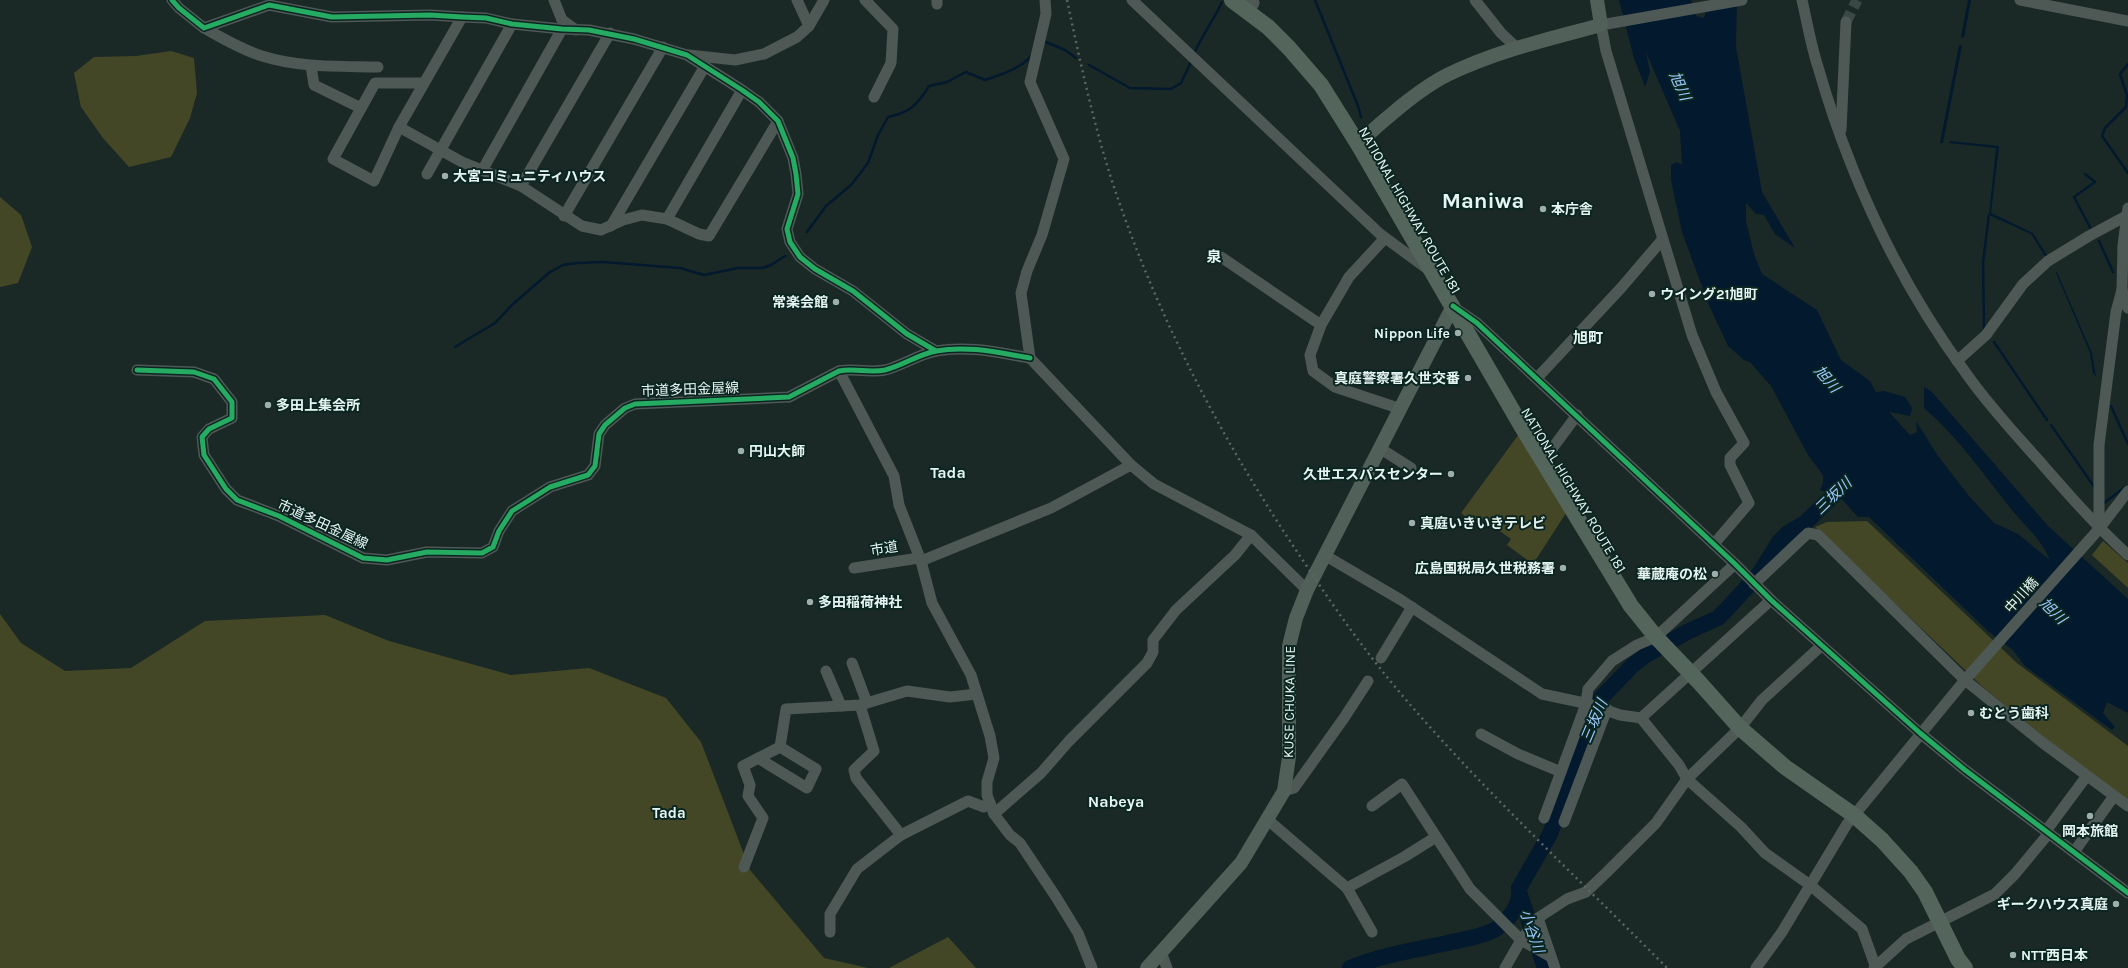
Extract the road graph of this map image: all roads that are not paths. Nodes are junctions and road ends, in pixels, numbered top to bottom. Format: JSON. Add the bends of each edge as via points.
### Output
{"nodes":[{"id":1,"x":172,"y":0,"type":"edge"},
{"id":2,"x":554,"y":0,"type":"edge"},
{"id":3,"x":797,"y":0,"type":"edge"},
{"id":4,"x":824,"y":0,"type":"edge"},
{"id":5,"x":865,"y":0,"type":"edge"},
{"id":6,"x":1045,"y":0,"type":"edge"},
{"id":7,"x":1132,"y":0,"type":"edge"},
{"id":8,"x":1232,"y":0,"type":"edge"},
{"id":9,"x":1475,"y":0,"type":"edge"},
{"id":10,"x":1597,"y":0,"type":"edge"},
{"id":11,"x":1742,"y":0,"type":"edge"},
{"id":12,"x":1802,"y":0,"type":"edge"},
{"id":13,"x":2020,"y":0,"type":"edge"},
{"id":14,"x":268,"y":3,"type":"edge"},
{"id":15,"x":1250,"y":6,"type":"edge"},
{"id":16,"x":462,"y":17,"type":"junction"},
{"id":17,"x":2128,"y":21,"type":"edge"},
{"id":18,"x":1846,"y":22,"type":"tunnel mouth"},
{"id":19,"x":512,"y":24,"type":"junction"},
{"id":20,"x":1601,"y":25,"type":"junction"},
{"id":21,"x":809,"y":26,"type":"junction"},
{"id":22,"x":204,"y":28,"type":"junction"},
{"id":23,"x":562,"y":29,"type":"junction"},
{"id":24,"x":576,"y":30,"type":"junction"},
{"id":25,"x":610,"y":33,"type":"junction"},
{"id":26,"x":663,"y":47,"type":"junction"},
{"id":27,"x":1517,"y":48,"type":"junction"},
{"id":28,"x":687,"y":55,"type":"junction"},
{"id":29,"x":311,"y":66,"type":"junction"},
{"id":30,"x":705,"y":66,"type":"junction"},
{"id":31,"x":378,"y":67,"type":"dead end"},
{"id":32,"x":424,"y":83,"type":"junction"},
{"id":33,"x":742,"y":90,"type":"junction"},
{"id":34,"x":874,"y":97,"type":"dead end"},
{"id":35,"x":361,"y":108,"type":"junction"},
{"id":36,"x":778,"y":121,"type":"junction"},
{"id":37,"x":399,"y":127,"type":"junction"},
{"id":38,"x":1841,"y":138,"type":"junction"},
{"id":39,"x":1358,"y":144,"type":"junction"},
{"id":40,"x":440,"y":150,"type":"junction"},
{"id":41,"x":483,"y":169,"type":"junction"},
{"id":42,"x":427,"y":174,"type":"dead end"},
{"id":43,"x":521,"y":186,"type":"junction"},
{"id":44,"x":2127,"y":212,"type":"edge"},
{"id":45,"x":564,"y":216,"type":"junction"},
{"id":46,"x":667,"y":219,"type":"junction"},
{"id":47,"x":610,"y":227,"type":"junction"},
{"id":48,"x":1385,"y":238,"type":"junction"},
{"id":49,"x":1662,"y":240,"type":"junction"},
{"id":50,"x":1221,"y":258,"type":"dead end"},
{"id":51,"x":1432,"y":273,"type":"junction"},
{"id":52,"x":2122,"y":290,"type":"junction"},
{"id":53,"x":1453,"y":306,"type":"junction"},
{"id":54,"x":2128,"y":308,"type":"edge"},
{"id":55,"x":1321,"y":325,"type":"junction"},
{"id":56,"x":1471,"y":326,"type":"junction"},
{"id":57,"x":936,"y":351,"type":"junction"},
{"id":58,"x":1030,"y":358,"type":"junction"},
{"id":59,"x":1957,"y":361,"type":"junction"},
{"id":60,"x":137,"y":370,"type":"dead end"},
{"id":61,"x":839,"y":372,"type":"junction"},
{"id":62,"x":1537,"y":378,"type":"junction"},
{"id":63,"x":1401,"y":409,"type":"junction"},
{"id":64,"x":1576,"y":415,"type":"junction"},
{"id":65,"x":1381,"y":449,"type":"junction"},
{"id":66,"x":1542,"y":461,"type":"junction"},
{"id":67,"x":1131,"y":465,"type":"junction"},
{"id":68,"x":1411,"y":468,"type":"dead end"},
{"id":69,"x":2128,"y":491,"type":"edge"},
{"id":70,"x":2099,"y":529,"type":"junction"},
{"id":71,"x":1251,"y":535,"type":"junction"},
{"id":72,"x":1714,"y":544,"type":"junction"},
{"id":73,"x":2128,"y":555,"type":"edge"},
{"id":74,"x":1326,"y":556,"type":"junction"},
{"id":75,"x":920,"y":559,"type":"junction"},
{"id":76,"x":1735,"y":564,"type":"junction"},
{"id":77,"x":854,"y":568,"type":"dead end"},
{"id":78,"x":1754,"y":584,"type":"junction"},
{"id":79,"x":1307,"y":590,"type":"junction"},
{"id":80,"x":1771,"y":600,"type":"junction"},
{"id":81,"x":1412,"y":607,"type":"junction"},
{"id":82,"x":1656,"y":637,"type":"junction"},
{"id":83,"x":1821,"y":646,"type":"junction"},
{"id":84,"x":1381,"y":658,"type":"dead end"},
{"id":85,"x":852,"y":663,"type":"dead end"},
{"id":86,"x":826,"y":671,"type":"dead end"},
{"id":87,"x":1692,"y":674,"type":"junction"},
{"id":88,"x":1964,"y":680,"type":"junction"},
{"id":89,"x":1368,"y":681,"type":"dead end"},
{"id":90,"x":977,"y":694,"type":"junction"},
{"id":91,"x":864,"y":704,"type":"junction"},
{"id":92,"x":1588,"y":704,"type":"junction"},
{"id":93,"x":841,"y":706,"type":"junction"},
{"id":94,"x":1607,"y":709,"type":"junction"},
{"id":95,"x":1641,"y":718,"type":"junction"},
{"id":96,"x":1740,"y":728,"type":"junction"},
{"id":97,"x":1920,"y":733,"type":"junction"},
{"id":98,"x":1481,"y":734,"type":"dead end"},
{"id":99,"x":780,"y":747,"type":"junction"},
{"id":100,"x":758,"y":758,"type":"junction"},
{"id":101,"x":1561,"y":772,"type":"junction"},
{"id":102,"x":2086,"y":777,"type":"junction"},
{"id":103,"x":1687,"y":779,"type":"junction"},
{"id":104,"x":1284,"y":792,"type":"junction"},
{"id":105,"x":2114,"y":796,"type":"junction"},
{"id":106,"x":990,"y":803,"type":"junction"},
{"id":107,"x":1372,"y":806,"type":"dead end"},
{"id":108,"x":2128,"y":806,"type":"edge"},
{"id":109,"x":994,"y":814,"type":"junction"},
{"id":110,"x":1855,"y":816,"type":"junction"},
{"id":111,"x":1544,"y":818,"type":"dead end"},
{"id":112,"x":1268,"y":820,"type":"junction"},
{"id":113,"x":1564,"y":822,"type":"dead end"},
{"id":114,"x":2048,"y":832,"type":"junction"},
{"id":115,"x":900,"y":835,"type":"junction"},
{"id":116,"x":1436,"y":837,"type":"junction"},
{"id":117,"x":2074,"y":852,"type":"junction"},
{"id":118,"x":744,"y":867,"type":"dead end"},
{"id":119,"x":1810,"y":885,"type":"junction"},
{"id":120,"x":1347,"y":888,"type":"junction"},
{"id":121,"x":2128,"y":893,"type":"edge"},
{"id":122,"x":1538,"y":918,"type":"junction"},
{"id":123,"x":1939,"y":921,"type":"junction"},
{"id":124,"x":830,"y":932,"type":"dead end"},
{"id":125,"x":1372,"y":932,"type":"dead end"},
{"id":126,"x":1521,"y":940,"type":"junction"},
{"id":127,"x":1161,"y":952,"type":"junction"},
{"id":128,"x":1551,"y":957,"type":"junction"},
{"id":129,"x":1092,"y":968,"type":"edge"},
{"id":130,"x":1147,"y":968,"type":"edge"},
{"id":131,"x":1168,"y":968,"type":"edge"},
{"id":132,"x":1505,"y":968,"type":"edge"},
{"id":133,"x":1555,"y":968,"type":"edge"},
{"id":134,"x":1756,"y":968,"type":"edge"},
{"id":135,"x":1875,"y":968,"type":"edge"},
{"id":136,"x":1965,"y":968,"type":"edge"}],
"edges":[{"from":1,"to":22,"type":"street"},
{"from":2,"to":24,"type":"street","via":[[562,20]]},
{"from":3,"to":21,"type":"street"},
{"from":4,"to":21,"type":"street"},
{"from":5,"to":34,"type":"street","via":[[893,29],[891,63]]},
{"from":6,"to":58,"type":"street","via":[[1046,14],[1030,82],[1064,159],[1022,293]]},
{"from":7,"to":48,"type":"street"},
{"from":8,"to":15,"type":"highway","name":"NATIONAL HIGHWAY ROUTE 181"},
{"from":9,"to":27,"type":"street","via":[[1501,33]]},
{"from":10,"to":20,"type":"main road"},
{"from":11,"to":20,"type":"street"},
{"from":12,"to":38,"type":"street","via":[[1817,66]]},
{"from":13,"to":17,"type":"street"},
{"from":14,"to":16,"type":"street","via":[[332,17]]},
{"from":14,"to":22,"type":"street"},
{"from":15,"to":39,"type":"highway","name":"NATIONAL HIGHWAY ROUTE 181","via":[[1321,85]]},
{"from":16,"to":19,"type":"street","via":[[486,18]]},
{"from":16,"to":32,"type":"street"},
{"from":18,"to":38,"type":"street"},
{"from":19,"to":23,"type":"street"},
{"from":19,"to":40,"type":"street"},
{"from":20,"to":27,"type":"main road"},
{"from":20,"to":49,"type":"street","via":[[1606,51]]},
{"from":21,"to":28,"type":"street","via":[[797,37],[764,54],[735,60]]},
{"from":22,"to":29,"type":"street","via":[[261,56]]},
{"from":23,"to":24,"type":"street"},
{"from":23,"to":41,"type":"street"},
{"from":24,"to":25,"type":"street"},
{"from":25,"to":26,"type":"street"},
{"from":25,"to":43,"type":"street"},
{"from":26,"to":28,"type":"street"},
{"from":26,"to":45,"type":"street"},
{"from":27,"to":39,"type":"main road","via":[[1446,76],[1403,105]]},
{"from":28,"to":30,"type":"street"},
{"from":29,"to":31,"type":"street"},
{"from":29,"to":35,"type":"street","via":[[314,85]]},
{"from":30,"to":33,"type":"street"},
{"from":30,"to":47,"type":"street"},
{"from":32,"to":35,"type":"street","via":[[375,83]]},
{"from":32,"to":37,"type":"street"},
{"from":33,"to":36,"type":"street"},
{"from":33,"to":46,"type":"street"},
{"from":35,"to":37,"type":"street","via":[[333,158],[374,181]]},
{"from":36,"to":46,"type":"street","via":[[708,236]]},
{"from":36,"to":57,"type":"street","via":[[793,158],[796,174],[798,194],[787,229],[790,242],[800,257],[815,269],[853,291],[907,334]]},
{"from":37,"to":40,"type":"street"},
{"from":38,"to":59,"type":"street","via":[[1883,239]]},
{"from":39,"to":51,"type":"highway","name":"NATIONAL HIGHWAY ROUTE 181"},
{"from":40,"to":41,"type":"street","via":[[462,162]]},
{"from":40,"to":42,"type":"street"},
{"from":41,"to":43,"type":"street"},
{"from":43,"to":45,"type":"street"},
{"from":44,"to":52,"type":"street"},
{"from":44,"to":59,"type":"street","via":[[2048,261],[2023,284],[1986,335]]},
{"from":45,"to":47,"type":"street","via":[[593,230]]},
{"from":46,"to":47,"type":"street","via":[[642,215]]},
{"from":48,"to":51,"type":"street"},
{"from":48,"to":55,"type":"street","via":[[1349,277]]},
{"from":49,"to":62,"type":"street","via":[[1596,316]]},
{"from":49,"to":72,"type":"street","via":[[1692,336],[1716,392],[1744,443],[1730,458],[1730,465],[1749,503]]},
{"from":50,"to":55,"type":"street"},
{"from":51,"to":53,"type":"highway","name":"NATIONAL HIGHWAY ROUTE 181"},
{"from":52,"to":54,"type":"street"},
{"from":52,"to":70,"type":"street","via":[[2116,312],[2099,445]]},
{"from":53,"to":56,"type":"highway","name":"NATIONAL HIGHWAY ROUTE 181"},
{"from":53,"to":63,"type":"main road","name":"KUSE CHUKA LINE"},
{"from":55,"to":63,"type":"street","via":[[1310,355],[1313,371],[1335,387]]},
{"from":56,"to":62,"type":"street"},
{"from":56,"to":66,"type":"highway","name":"NATIONAL HIGHWAY ROUTE 181"},
{"from":57,"to":58,"type":"street","via":[[973,349]]},
{"from":57,"to":61,"type":"street","via":[[886,370]]},
{"from":58,"to":67,"type":"street"},
{"from":59,"to":70,"type":"street","via":[[2007,424]]},
{"from":60,"to":61,"type":"street","name":"市道多田金屋線","via":[[194,372],[214,379],[225,392],[232,402],[232,418],[210,429],[202,437],[204,455],[226,489],[237,500],[279,516],[363,558],[387,560],[427,552],[482,553],[493,548],[499,531],[512,511],[550,487],[588,475],[595,466],[599,434],[605,425],[625,408],[635,404],[789,397]]},
{"from":61,"to":75,"type":"street","via":[[894,476],[899,505]]},
{"from":62,"to":64,"type":"street"},
{"from":63,"to":65,"type":"main road","name":"KUSE CHUKA LINE"},
{"from":64,"to":66,"type":"street"},
{"from":64,"to":72,"type":"street"},
{"from":65,"to":68,"type":"street"},
{"from":65,"to":74,"type":"main road","name":"KUSE CHUKA LINE"},
{"from":66,"to":82,"type":"highway","name":"NATIONAL HIGHWAY ROUTE 181","via":[[1631,606]]},
{"from":67,"to":71,"type":"street","via":[[1154,484]]},
{"from":67,"to":75,"type":"street","name":"市道","via":[[1051,508]]},
{"from":69,"to":70,"type":"street","name":"中川橋"},
{"from":70,"to":73,"type":"street"},
{"from":70,"to":88,"type":"street","name":"中川橋"},
{"from":71,"to":79,"type":"street"},
{"from":71,"to":109,"type":"street","via":[[1235,555],[1176,610],[1153,640],[1153,652],[1147,663],[1069,741],[1041,773]]},
{"from":72,"to":76,"type":"street"},
{"from":74,"to":79,"type":"main road","name":"KUSE CHUKA LINE"},
{"from":74,"to":81,"type":"street"},
{"from":75,"to":77,"type":"street","name":"市道"},
{"from":75,"to":90,"type":"street","via":[[932,603],[971,675]]},
{"from":76,"to":78,"type":"street"},
{"from":76,"to":82,"type":"street"},
{"from":78,"to":80,"type":"street"},
{"from":78,"to":88,"type":"street","via":[[1808,533],[1818,535]]},
{"from":79,"to":104,"type":"main road","name":"KUSE CHUKA LINE","via":[[1289,646],[1289,757]]},
{"from":80,"to":83,"type":"street"},
{"from":80,"to":87,"type":"street"},
{"from":81,"to":84,"type":"street"},
{"from":81,"to":92,"type":"street","via":[[1542,694]]},
{"from":82,"to":87,"type":"highway","name":"NATIONAL HIGHWAY ROUTE 181"},
{"from":82,"to":92,"type":"street","via":[[1636,645],[1612,661],[1588,688]]},
{"from":83,"to":96,"type":"street","via":[[1762,700]]},
{"from":83,"to":97,"type":"street"},
{"from":85,"to":91,"type":"street"},
{"from":86,"to":93,"type":"street"},
{"from":87,"to":95,"type":"street"},
{"from":87,"to":96,"type":"highway","name":"NATIONAL HIGHWAY ROUTE 181"},
{"from":88,"to":97,"type":"street","name":"中川橋"},
{"from":88,"to":102,"type":"street"},
{"from":89,"to":104,"type":"street","via":[[1294,788]]},
{"from":90,"to":91,"type":"street","via":[[950,697],[907,691]]},
{"from":90,"to":106,"type":"street","via":[[994,758],[987,782]]},
{"from":91,"to":93,"type":"street"},
{"from":91,"to":115,"type":"street","via":[[874,751],[854,770],[856,778]]},
{"from":92,"to":94,"type":"street"},
{"from":92,"to":101,"type":"street"},
{"from":93,"to":99,"type":"street","via":[[786,709]]},
{"from":94,"to":95,"type":"street","via":[[1620,715]]},
{"from":94,"to":113,"type":"street"},
{"from":95,"to":103,"type":"street","via":[[1679,765]]},
{"from":96,"to":103,"type":"street"},
{"from":96,"to":110,"type":"highway","name":"NATIONAL HIGHWAY ROUTE 181","via":[[1784,767]]},
{"from":97,"to":110,"type":"street","name":"中川橋"},
{"from":97,"to":114,"type":"street"},
{"from":98,"to":101,"type":"street","via":[[1518,754]]},
{"from":99,"to":100,"type":"street"},
{"from":99,"to":100,"type":"street","via":[[816,769],[807,788]]},
{"from":100,"to":118,"type":"street","via":[[743,766],[750,785],[748,796],[763,818]]},
{"from":101,"to":111,"type":"street"},
{"from":102,"to":105,"type":"street"},
{"from":102,"to":114,"type":"street"},
{"from":103,"to":119,"type":"street","via":[[1765,852]]},
{"from":103,"to":122,"type":"street","via":[[1656,823],[1586,892],[1567,899]]},
{"from":104,"to":112,"type":"main road","name":"KUSE CHUKA LINE"},
{"from":105,"to":108,"type":"street"},
{"from":105,"to":117,"type":"street"},
{"from":106,"to":109,"type":"street"},
{"from":106,"to":115,"type":"street","via":[[984,807],[968,801]]},
{"from":107,"to":116,"type":"street","via":[[1402,784]]},
{"from":109,"to":129,"type":"street","via":[[1010,836],[1020,843],[1056,897],[1078,933]]},
{"from":110,"to":119,"type":"street","name":"中川橋","via":[[1847,824]]},
{"from":110,"to":123,"type":"highway","name":"NATIONAL HIGHWAY ROUTE 181","via":[[1882,840],[1911,872],[1925,892]]},
{"from":112,"to":120,"type":"street"},
{"from":112,"to":127,"type":"main road","name":"KUSE CHUKA LINE","via":[[1241,863]]},
{"from":114,"to":117,"type":"street"},
{"from":114,"to":123,"type":"street","via":[[2016,874],[1995,894]]},
{"from":115,"to":124,"type":"street","via":[[856,869],[830,914]]},
{"from":116,"to":120,"type":"street"},
{"from":116,"to":126,"type":"street","via":[[1470,889]]},
{"from":117,"to":121,"type":"street"},
{"from":119,"to":134,"type":"street","name":"中川橋","via":[[1782,932]]},
{"from":119,"to":135,"type":"street","via":[[1862,929]]},
{"from":120,"to":125,"type":"street"},
{"from":122,"to":126,"type":"street"},
{"from":122,"to":128,"type":"street"},
{"from":123,"to":135,"type":"street","via":[[1906,939]]},
{"from":123,"to":136,"type":"highway","name":"NATIONAL HIGHWAY ROUTE 181"},
{"from":126,"to":128,"type":"street"},
{"from":126,"to":132,"type":"street"},
{"from":127,"to":130,"type":"main road","name":"KUSE CHUKA LINE"},
{"from":127,"to":131,"type":"street"},
{"from":128,"to":133,"type":"street"}]}
